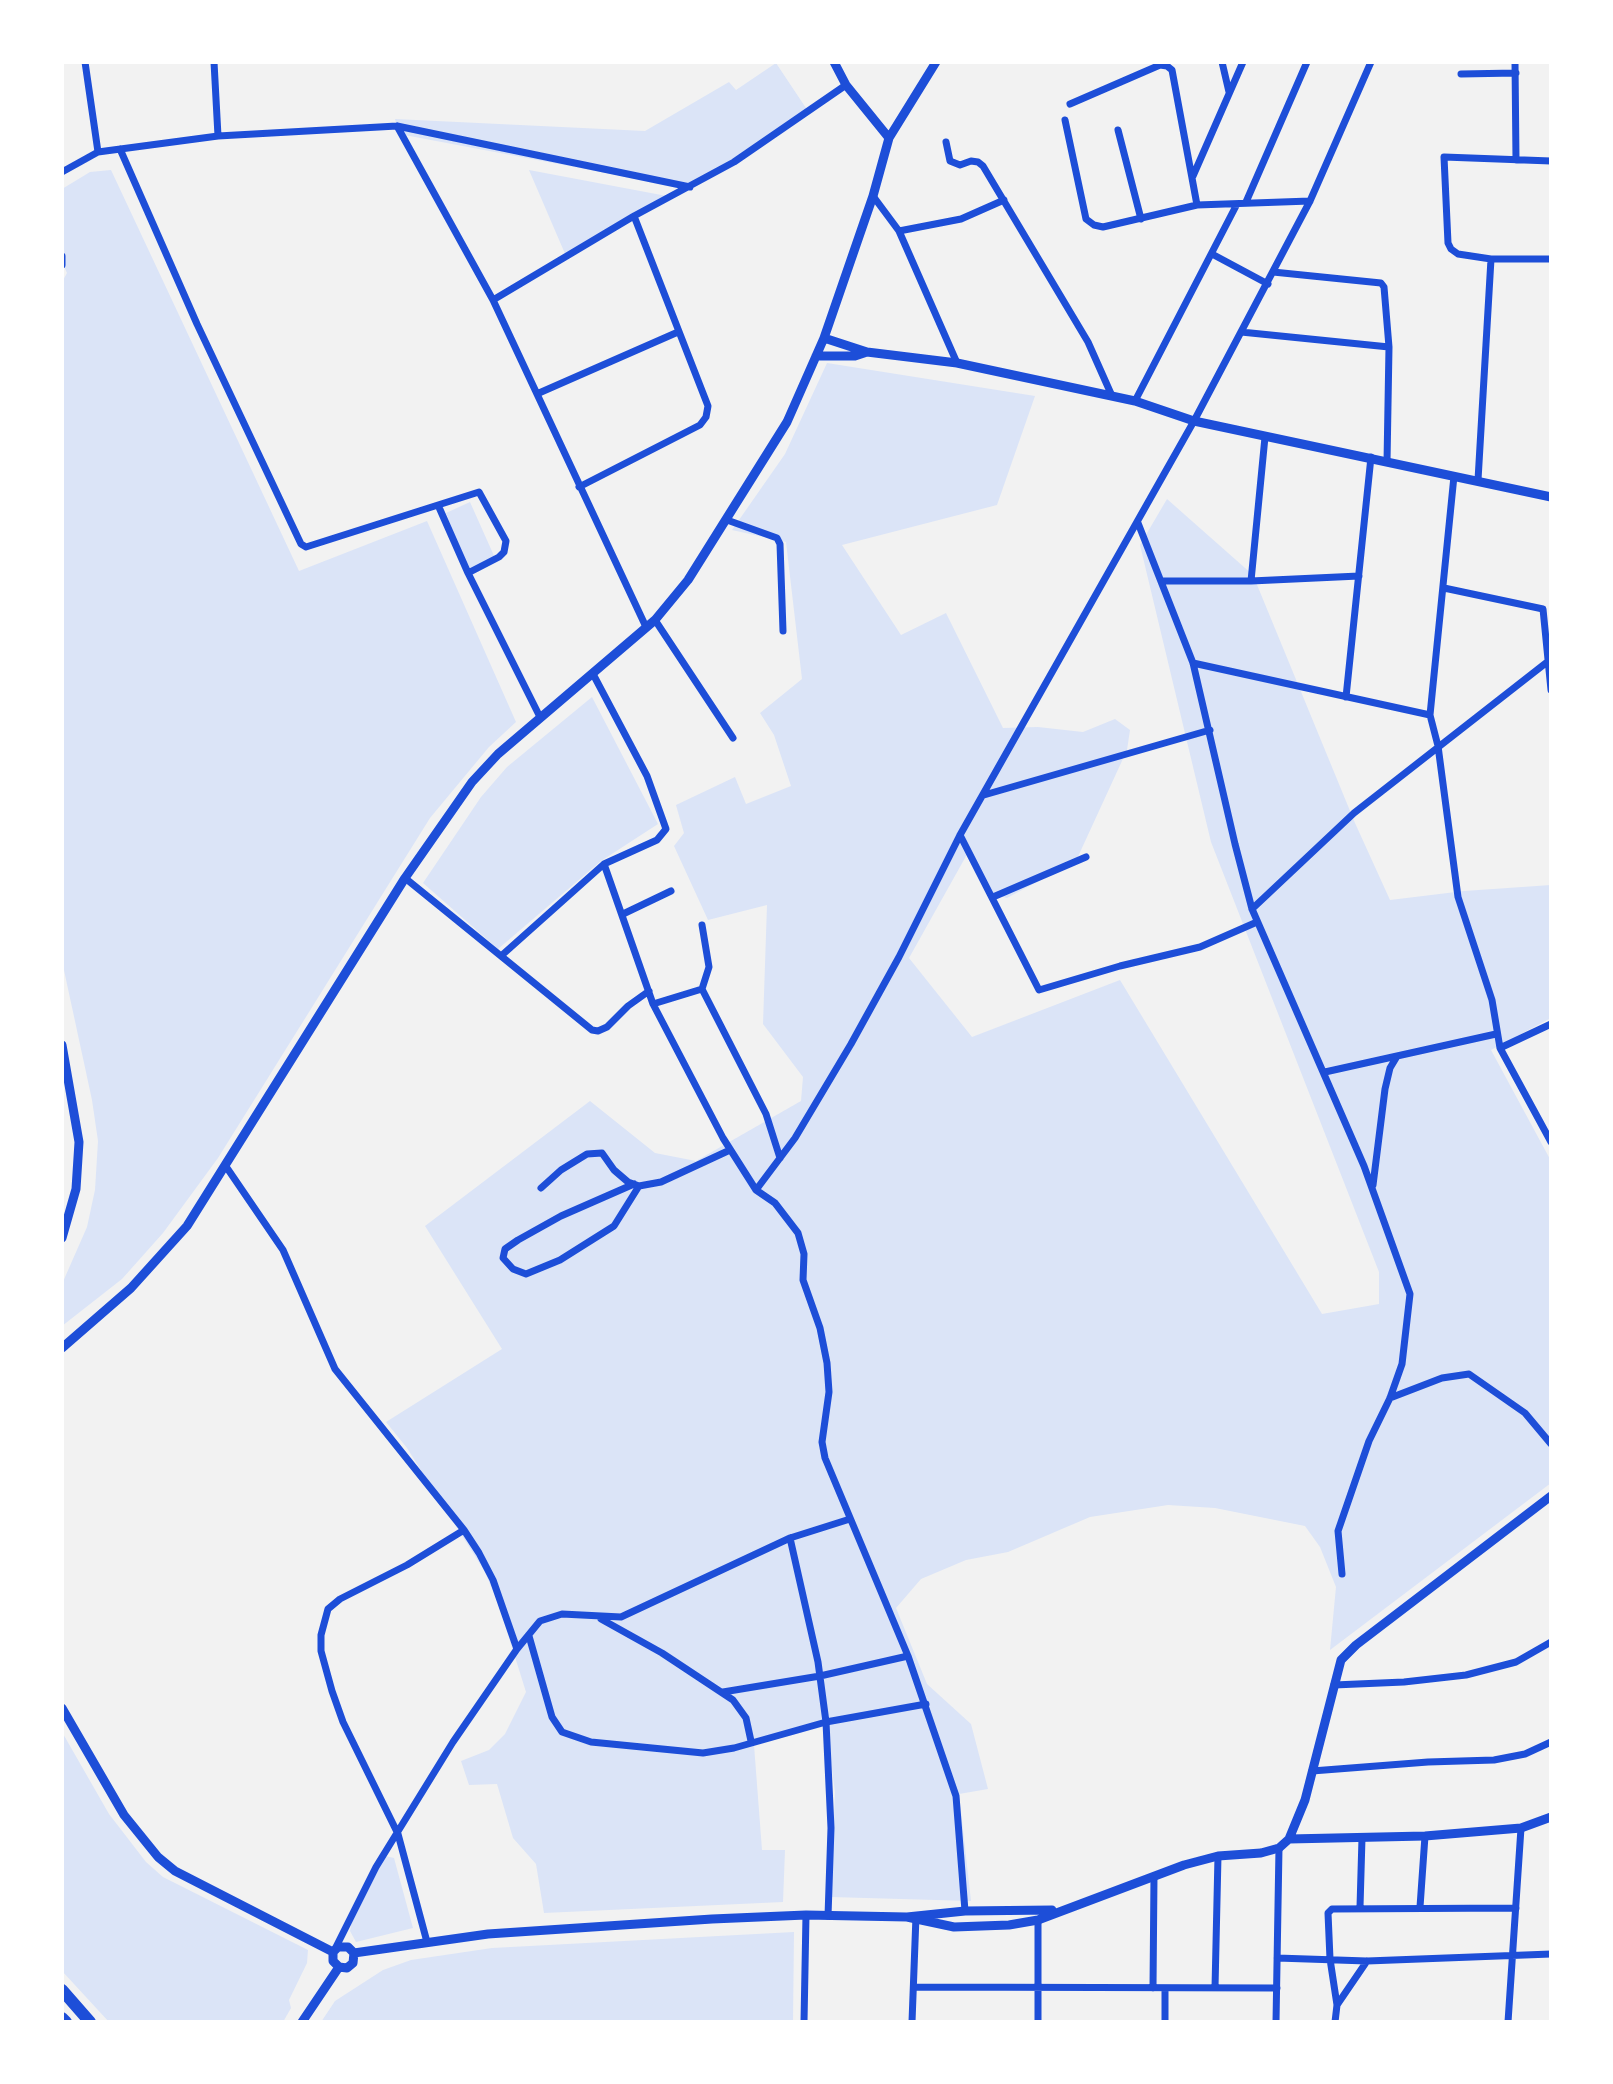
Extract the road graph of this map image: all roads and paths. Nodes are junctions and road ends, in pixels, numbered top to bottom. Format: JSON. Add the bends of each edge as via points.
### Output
{"nodes":[{"id":1,"x":85,"y":62,"type":"edge"},
{"id":2,"x":214,"y":62,"type":"edge"},
{"id":3,"x":834,"y":62,"type":"edge"},
{"id":4,"x":936,"y":62,"type":"edge"},
{"id":5,"x":1222,"y":62,"type":"edge"},
{"id":6,"x":1243,"y":62,"type":"edge"},
{"id":7,"x":1307,"y":62,"type":"edge"},
{"id":8,"x":1371,"y":62,"type":"edge"},
{"id":9,"x":1515,"y":62,"type":"edge"},
{"id":10,"x":1516,"y":73,"type":"junction"},
{"id":11,"x":1461,"y":74,"type":"dead end"},
{"id":12,"x":846,"y":85,"type":"junction"},
{"id":13,"x":1229,"y":94,"type":"junction"},
{"id":14,"x":1070,"y":104,"type":"dead end"},
{"id":15,"x":1065,"y":120,"type":"dead end"},
{"id":16,"x":397,"y":126,"type":"junction"},
{"id":17,"x":1118,"y":130,"type":"dead end"},
{"id":18,"x":218,"y":136,"type":"junction"},
{"id":19,"x":889,"y":138,"type":"junction"},
{"id":20,"x":946,"y":142,"type":"dead end"},
{"id":21,"x":120,"y":149,"type":"junction"},
{"id":22,"x":98,"y":152,"type":"junction"},
{"id":23,"x":1516,"y":160,"type":"junction"},
{"id":24,"x":1551,"y":161,"type":"edge"},
{"id":25,"x":62,"y":172,"type":"edge"},
{"id":26,"x":1193,"y":176,"type":"junction"},
{"id":27,"x":690,"y":187,"type":"junction"},
{"id":28,"x":873,"y":196,"type":"junction"},
{"id":29,"x":1004,"y":200,"type":"junction"},
{"id":30,"x":1310,"y":201,"type":"junction"},
{"id":31,"x":1241,"y":203,"type":"junction"},
{"id":32,"x":1197,"y":205,"type":"junction"},
{"id":33,"x":634,"y":216,"type":"junction"},
{"id":34,"x":1141,"y":219,"type":"junction"},
{"id":35,"x":899,"y":231,"type":"junction"},
{"id":36,"x":1212,"y":254,"type":"junction"},
{"id":37,"x":62,"y":256,"type":"edge"},
{"id":38,"x":1491,"y":259,"type":"junction"},
{"id":39,"x":1551,"y":259,"type":"edge"},
{"id":40,"x":62,"y":265,"type":"edge"},
{"id":41,"x":1273,"y":272,"type":"junction"},
{"id":42,"x":1268,"y":284,"type":"junction"},
{"id":43,"x":493,"y":300,"type":"junction"},
{"id":44,"x":678,"y":332,"type":"junction"},
{"id":45,"x":1241,"y":332,"type":"junction"},
{"id":46,"x":824,"y":338,"type":"junction"},
{"id":47,"x":1389,"y":347,"type":"junction"},
{"id":48,"x":867,"y":352,"type":"junction"},
{"id":49,"x":816,"y":356,"type":"junction"},
{"id":50,"x":957,"y":363,"type":"junction"},
{"id":51,"x":539,"y":393,"type":"junction"},
{"id":52,"x":1112,"y":396,"type":"junction"},
{"id":53,"x":1135,"y":401,"type":"junction"},
{"id":54,"x":1194,"y":421,"type":"junction"},
{"id":55,"x":1265,"y":437,"type":"junction"},
{"id":56,"x":1371,"y":457,"type":"junction"},
{"id":57,"x":1387,"y":462,"type":"junction"},
{"id":58,"x":1454,"y":476,"type":"junction"},
{"id":59,"x":1478,"y":480,"type":"junction"},
{"id":60,"x":579,"y":487,"type":"junction"},
{"id":61,"x":1551,"y":497,"type":"edge"},
{"id":62,"x":438,"y":505,"type":"junction"},
{"id":63,"x":727,"y":520,"type":"junction"},
{"id":64,"x":1138,"y":523,"type":"junction"},
{"id":65,"x":468,"y":573,"type":"junction"},
{"id":66,"x":1359,"y":576,"type":"junction"},
{"id":67,"x":1161,"y":581,"type":"junction"},
{"id":68,"x":1251,"y":581,"type":"junction"},
{"id":69,"x":1444,"y":588,"type":"junction"},
{"id":70,"x":650,"y":624,"type":"junction"},
{"id":71,"x":783,"y":631,"type":"dead end"},
{"id":72,"x":1549,"y":661,"type":"edge"},
{"id":73,"x":1193,"y":663,"type":"junction"},
{"id":74,"x":1550,"y":673,"type":"edge"},
{"id":75,"x":593,"y":674,"type":"junction"},
{"id":76,"x":1551,"y":690,"type":"edge"},
{"id":77,"x":1346,"y":697,"type":"junction"},
{"id":78,"x":1430,"y":715,"type":"junction"},
{"id":79,"x":540,"y":717,"type":"junction"},
{"id":80,"x":1210,"y":730,"type":"junction"},
{"id":81,"x":733,"y":738,"type":"dead end"},
{"id":82,"x":1438,"y":746,"type":"junction"},
{"id":83,"x":984,"y":795,"type":"junction"},
{"id":84,"x":960,"y":835,"type":"junction"},
{"id":85,"x":1086,"y":857,"type":"dead end"},
{"id":86,"x":604,"y":864,"type":"junction"},
{"id":87,"x":405,"y":878,"type":"junction"},
{"id":88,"x":671,"y":891,"type":"dead end"},
{"id":89,"x":993,"y":897,"type":"junction"},
{"id":90,"x":1252,"y":909,"type":"junction"},
{"id":91,"x":623,"y":914,"type":"junction"},
{"id":92,"x":1257,"y":922,"type":"junction"},
{"id":93,"x":702,"y":925,"type":"dead end"},
{"id":94,"x":501,"y":956,"type":"junction"},
{"id":95,"x":702,"y":989,"type":"junction"},
{"id":96,"x":649,"y":991,"type":"junction"},
{"id":97,"x":653,"y":1004,"type":"junction"},
{"id":98,"x":1550,"y":1026,"type":"edge"},
{"id":99,"x":1496,"y":1034,"type":"junction"},
{"id":100,"x":62,"y":1045,"type":"edge"},
{"id":101,"x":1500,"y":1048,"type":"junction"},
{"id":102,"x":1396,"y":1058,"type":"junction"},
{"id":103,"x":1325,"y":1072,"type":"junction"},
{"id":104,"x":1551,"y":1142,"type":"edge"},
{"id":105,"x":730,"y":1150,"type":"junction"},
{"id":106,"x":780,"y":1158,"type":"junction"},
{"id":107,"x":225,"y":1165,"type":"junction"},
{"id":108,"x":637,"y":1185,"type":"junction"},
{"id":109,"x":541,"y":1188,"type":"dead end"},
{"id":110,"x":1372,"y":1188,"type":"junction"},
{"id":111,"x":756,"y":1190,"type":"junction"},
{"id":112,"x":62,"y":1238,"type":"edge"},
{"id":113,"x":62,"y":1348,"type":"edge"},
{"id":114,"x":1390,"y":1398,"type":"junction"},
{"id":115,"x":1551,"y":1444,"type":"edge"},
{"id":116,"x":1551,"y":1496,"type":"edge"},
{"id":117,"x":850,"y":1519,"type":"junction"},
{"id":118,"x":464,"y":1530,"type":"junction"},
{"id":119,"x":790,"y":1538,"type":"junction"},
{"id":120,"x":1342,"y":1574,"type":"dead end"},
{"id":121,"x":599,"y":1617,"type":"junction"},
{"id":122,"x":529,"y":1636,"type":"junction"},
{"id":123,"x":1551,"y":1642,"type":"edge"},
{"id":124,"x":517,"y":1649,"type":"junction"},
{"id":125,"x":908,"y":1656,"type":"junction"},
{"id":126,"x":820,"y":1676,"type":"junction"},
{"id":127,"x":1334,"y":1685,"type":"junction"},
{"id":128,"x":723,"y":1692,"type":"junction"},
{"id":129,"x":926,"y":1704,"type":"junction"},
{"id":130,"x":62,"y":1708,"type":"edge"},
{"id":131,"x":826,"y":1722,"type":"junction"},
{"id":132,"x":751,"y":1741,"type":"junction"},
{"id":133,"x":1551,"y":1742,"type":"edge"},
{"id":134,"x":1312,"y":1771,"type":"junction"},
{"id":135,"x":1551,"y":1817,"type":"edge"},
{"id":136,"x":1521,"y":1828,"type":"junction"},
{"id":137,"x":398,"y":1834,"type":"junction"},
{"id":138,"x":1425,"y":1836,"type":"junction"},
{"id":139,"x":1362,"y":1838,"type":"junction"},
{"id":140,"x":1289,"y":1839,"type":"junction"},
{"id":141,"x":1279,"y":1848,"type":"junction"},
{"id":142,"x":1218,"y":1856,"type":"junction"},
{"id":143,"x":1154,"y":1876,"type":"junction"},
{"id":144,"x":1360,"y":1907,"type":"junction"},
{"id":145,"x":1420,"y":1907,"type":"junction"},
{"id":146,"x":1516,"y":1908,"type":"junction"},
{"id":147,"x":1058,"y":1910,"type":"junction"},
{"id":148,"x":965,"y":1911,"type":"junction"},
{"id":149,"x":806,"y":1915,"type":"junction"},
{"id":150,"x":828,"y":1916,"type":"junction"},
{"id":151,"x":913,"y":1917,"type":"junction"},
{"id":152,"x":1038,"y":1920,"type":"junction"},
{"id":153,"x":427,"y":1942,"type":"junction"},
{"id":154,"x":334,"y":1950,"type":"junction"},
{"id":155,"x":354,"y":1953,"type":"junction"},
{"id":156,"x":1551,"y":1954,"type":"edge"},
{"id":157,"x":1511,"y":1956,"type":"junction"},
{"id":158,"x":1277,"y":1958,"type":"junction"},
{"id":159,"x":1330,"y":1959,"type":"junction"},
{"id":160,"x":1367,"y":1961,"type":"junction"},
{"id":161,"x":339,"y":1967,"type":"junction"},
{"id":162,"x":914,"y":1987,"type":"junction"},
{"id":163,"x":1037,"y":1987,"type":"junction"},
{"id":164,"x":1153,"y":1988,"type":"junction"},
{"id":165,"x":1165,"y":1988,"type":"junction"},
{"id":166,"x":1215,"y":1988,"type":"junction"},
{"id":167,"x":1277,"y":1988,"type":"junction"},
{"id":168,"x":62,"y":1990,"type":"edge"},
{"id":169,"x":1337,"y":2005,"type":"junction"},
{"id":170,"x":90,"y":2022,"type":"edge"},
{"id":171,"x":302,"y":2022,"type":"edge"},
{"id":172,"x":804,"y":2022,"type":"edge"},
{"id":173,"x":912,"y":2022,"type":"edge"},
{"id":174,"x":1038,"y":2022,"type":"edge"},
{"id":175,"x":1165,"y":2022,"type":"edge"},
{"id":176,"x":1276,"y":2022,"type":"edge"},
{"id":177,"x":1335,"y":2022,"type":"edge"},
{"id":178,"x":1508,"y":2022,"type":"edge"}],
"edges":[{"from":1,"to":22,"type":"street"},
{"from":2,"to":18,"type":"street"},
{"from":3,"to":12,"type":"street"},
{"from":4,"to":19,"type":"street"},
{"from":5,"to":13,"type":"street"},
{"from":6,"to":13,"type":"street"},
{"from":7,"to":31,"type":"street"},
{"from":8,"to":30,"type":"street"},
{"from":9,"to":10,"type":"street"},
{"from":10,"to":11,"type":"street"},
{"from":10,"to":23,"type":"street"},
{"from":12,"to":19,"type":"street"},
{"from":12,"to":27,"type":"street"},
{"from":13,"to":26,"type":"street"},
{"from":14,"to":26,"type":"street","via":[[1167,66]]},
{"from":15,"to":34,"type":"street","via":[[1086,219],[1103,227]]},
{"from":16,"to":18,"type":"street"},
{"from":16,"to":27,"type":"street"},
{"from":16,"to":43,"type":"street"},
{"from":17,"to":34,"type":"street"},
{"from":18,"to":21,"type":"street"},
{"from":19,"to":28,"type":"street"},
{"from":20,"to":29,"type":"street","via":[[950,161],[978,162]]},
{"from":21,"to":22,"type":"street"},
{"from":21,"to":62,"type":"street","via":[[302,545]]},
{"from":22,"to":25,"type":"street"},
{"from":23,"to":24,"type":"street"},
{"from":23,"to":38,"type":"street","via":[[1444,157],[1448,243],[1458,254]]},
{"from":26,"to":32,"type":"street"},
{"from":27,"to":33,"type":"street"},
{"from":28,"to":35,"type":"street"},
{"from":28,"to":46,"type":"street"},
{"from":29,"to":35,"type":"street","via":[[961,219]]},
{"from":29,"to":52,"type":"street","via":[[1088,342]]},
{"from":30,"to":31,"type":"street"},
{"from":30,"to":41,"type":"street"},
{"from":31,"to":32,"type":"street"},
{"from":31,"to":36,"type":"street"},
{"from":32,"to":34,"type":"street"},
{"from":33,"to":43,"type":"street"},
{"from":33,"to":44,"type":"street"},
{"from":35,"to":50,"type":"street"},
{"from":36,"to":42,"type":"street"},
{"from":36,"to":53,"type":"street"},
{"from":37,"to":40,"type":"street"},
{"from":38,"to":39,"type":"street"},
{"from":38,"to":59,"type":"street"},
{"from":41,"to":42,"type":"street"},
{"from":41,"to":47,"type":"street","via":[[1381,283]]},
{"from":42,"to":45,"type":"street"},
{"from":43,"to":51,"type":"street"},
{"from":44,"to":51,"type":"street"},
{"from":44,"to":60,"type":"street","via":[[708,406],[706,417],[700,425]]},
{"from":45,"to":47,"type":"street"},
{"from":45,"to":54,"type":"street"},
{"from":46,"to":48,"type":"street"},
{"from":46,"to":49,"type":"street"},
{"from":47,"to":57,"type":"street"},
{"from":48,"to":49,"type":"street"},
{"from":48,"to":50,"type":"street"},
{"from":49,"to":63,"type":"street","via":[[787,422]]},
{"from":50,"to":52,"type":"street"},
{"from":51,"to":60,"type":"street"},
{"from":52,"to":53,"type":"street"},
{"from":53,"to":54,"type":"street"},
{"from":54,"to":55,"type":"street"},
{"from":54,"to":64,"type":"street"},
{"from":55,"to":56,"type":"street"},
{"from":55,"to":68,"type":"street"},
{"from":56,"to":57,"type":"street"},
{"from":56,"to":66,"type":"street"},
{"from":57,"to":58,"type":"street"},
{"from":58,"to":59,"type":"street"},
{"from":58,"to":69,"type":"street"},
{"from":59,"to":61,"type":"street"},
{"from":60,"to":70,"type":"street"},
{"from":62,"to":65,"type":"street"},
{"from":62,"to":65,"type":"street","via":[[479,492],[506,541],[499,557]]},
{"from":63,"to":70,"type":"street","via":[[688,580]]},
{"from":63,"to":71,"type":"street","via":[[777,538]]},
{"from":64,"to":67,"type":"street"},
{"from":64,"to":83,"type":"street"},
{"from":65,"to":79,"type":"street"},
{"from":66,"to":68,"type":"street"},
{"from":66,"to":77,"type":"street"},
{"from":67,"to":68,"type":"street"},
{"from":67,"to":73,"type":"street"},
{"from":69,"to":72,"type":"street","via":[[1543,609]]},
{"from":69,"to":78,"type":"street"},
{"from":70,"to":75,"type":"street"},
{"from":70,"to":81,"type":"street"},
{"from":72,"to":74,"type":"street"},
{"from":72,"to":82,"type":"street"},
{"from":73,"to":77,"type":"street"},
{"from":73,"to":80,"type":"street"},
{"from":74,"to":76,"type":"street"},
{"from":75,"to":79,"type":"street"},
{"from":75,"to":86,"type":"street","via":[[647,776],[666,829],[657,840]]},
{"from":77,"to":78,"type":"street"},
{"from":78,"to":82,"type":"street"},
{"from":79,"to":87,"type":"street","via":[[472,782]]},
{"from":80,"to":83,"type":"street"},
{"from":80,"to":90,"type":"street"},
{"from":82,"to":90,"type":"street","via":[[1354,813]]},
{"from":82,"to":99,"type":"street","via":[[1458,897],[1492,1000]]},
{"from":83,"to":84,"type":"street"},
{"from":84,"to":89,"type":"street"},
{"from":84,"to":106,"type":"street","via":[[851,1044]]},
{"from":85,"to":89,"type":"street"},
{"from":86,"to":91,"type":"street"},
{"from":86,"to":94,"type":"street"},
{"from":87,"to":94,"type":"street"},
{"from":87,"to":107,"type":"street"},
{"from":88,"to":91,"type":"street"},
{"from":89,"to":92,"type":"street","via":[[1039,990],[1200,947]]},
{"from":90,"to":92,"type":"street"},
{"from":91,"to":96,"type":"street"},
{"from":92,"to":103,"type":"street"},
{"from":93,"to":95,"type":"street","via":[[709,967]]},
{"from":94,"to":96,"type":"street","via":[[592,1030],[607,1027]]},
{"from":95,"to":97,"type":"street"},
{"from":95,"to":106,"type":"street","via":[[766,1114]]},
{"from":96,"to":97,"type":"street"},
{"from":97,"to":105,"type":"street"},
{"from":98,"to":101,"type":"street"},
{"from":99,"to":101,"type":"street"},
{"from":99,"to":102,"type":"street"},
{"from":100,"to":112,"type":"street","via":[[79,1142],[76,1189]]},
{"from":101,"to":104,"type":"street"},
{"from":102,"to":103,"type":"street"},
{"from":102,"to":110,"type":"street","via":[[1385,1089]]},
{"from":103,"to":110,"type":"street"},
{"from":105,"to":108,"type":"street","via":[[661,1182]]},
{"from":105,"to":111,"type":"street"},
{"from":106,"to":111,"type":"street"},
{"from":107,"to":113,"type":"street","via":[[187,1226],[156,1263]]},
{"from":107,"to":118,"type":"street","via":[[283,1250],[335,1369]]},
{"from":108,"to":108,"type":"street","via":[[561,1216],[505,1249],[503,1258],[526,1274],[560,1260],[614,1226]]},
{"from":108,"to":109,"type":"street","via":[[596,1153],[561,1170]]},
{"from":110,"to":114,"type":"street","via":[[1410,1294],[1402,1364]]},
{"from":111,"to":117,"type":"street","via":[[775,1203],[801,1243],[803,1280],[820,1328],[829,1381],[822,1442]]},
{"from":114,"to":115,"type":"street","via":[[1442,1378],[1469,1374],[1525,1413]]},
{"from":114,"to":120,"type":"street","via":[[1373,1430],[1338,1531]]},
{"from":116,"to":127,"type":"street","via":[[1356,1645],[1341,1660]]},
{"from":117,"to":119,"type":"street"},
{"from":117,"to":125,"type":"street"},
{"from":118,"to":124,"type":"street","via":[[493,1580]]},
{"from":118,"to":137,"type":"street","via":[[340,1599],[323,1621],[321,1651],[336,1704]]},
{"from":119,"to":121,"type":"street","via":[[630,1614]]},
{"from":119,"to":126,"type":"street"},
{"from":121,"to":122,"type":"street","via":[[553,1616],[540,1621]]},
{"from":121,"to":128,"type":"street"},
{"from":122,"to":124,"type":"street"},
{"from":122,"to":132,"type":"street","via":[[546,1702],[562,1732],[604,1744],[703,1753]]},
{"from":123,"to":127,"type":"street","via":[[1516,1662],[1466,1675]]},
{"from":124,"to":137,"type":"street"},
{"from":125,"to":126,"type":"street"},
{"from":125,"to":129,"type":"street"},
{"from":126,"to":128,"type":"street"},
{"from":126,"to":131,"type":"street"},
{"from":127,"to":134,"type":"street"},
{"from":128,"to":132,"type":"street","via":[[741,1707]]},
{"from":129,"to":131,"type":"street"},
{"from":129,"to":148,"type":"street","via":[[956,1796]]},
{"from":130,"to":154,"type":"street","via":[[124,1815],[158,1857],[175,1871]]},
{"from":131,"to":132,"type":"street"},
{"from":131,"to":150,"type":"street"},
{"from":133,"to":134,"type":"street","via":[[1494,1760]]},
{"from":134,"to":140,"type":"street"},
{"from":135,"to":136,"type":"street"},
{"from":136,"to":138,"type":"street"},
{"from":136,"to":146,"type":"street"},
{"from":137,"to":153,"type":"street"},
{"from":137,"to":154,"type":"street"},
{"from":138,"to":139,"type":"street"},
{"from":138,"to":145,"type":"street"},
{"from":139,"to":140,"type":"street"},
{"from":139,"to":144,"type":"street"},
{"from":140,"to":141,"type":"street"},
{"from":141,"to":142,"type":"street"},
{"from":141,"to":158,"type":"street"},
{"from":142,"to":143,"type":"street"},
{"from":142,"to":166,"type":"street"},
{"from":143,"to":147,"type":"street"},
{"from":143,"to":164,"type":"street"},
{"from":144,"to":145,"type":"street"},
{"from":144,"to":159,"type":"street","via":[[1334,1907],[1329,1912]]},
{"from":145,"to":146,"type":"street"},
{"from":146,"to":157,"type":"street"},
{"from":147,"to":148,"type":"street"},
{"from":147,"to":152,"type":"street"},
{"from":148,"to":151,"type":"street"},
{"from":149,"to":150,"type":"street"},
{"from":149,"to":153,"type":"street"},
{"from":149,"to":172,"type":"street"},
{"from":150,"to":151,"type":"street"},
{"from":151,"to":152,"type":"street","via":[[954,1927]]},
{"from":151,"to":162,"type":"street"},
{"from":152,"to":163,"type":"street"},
{"from":153,"to":155,"type":"street"},
{"from":154,"to":155,"type":"street","via":[[344,1946]]},
{"from":154,"to":161,"type":"street","via":[[333,1961]]},
{"from":155,"to":161,"type":"street","via":[[350,1966]]},
{"from":156,"to":157,"type":"street"},
{"from":157,"to":160,"type":"street"},
{"from":157,"to":178,"type":"street"},
{"from":158,"to":159,"type":"street"},
{"from":158,"to":167,"type":"street"},
{"from":159,"to":160,"type":"street"},
{"from":159,"to":169,"type":"street"},
{"from":160,"to":169,"type":"street"},
{"from":161,"to":171,"type":"street"},
{"from":162,"to":163,"type":"street"},
{"from":162,"to":173,"type":"street"},
{"from":163,"to":164,"type":"street"},
{"from":163,"to":174,"type":"street"},
{"from":164,"to":165,"type":"street"},
{"from":165,"to":166,"type":"street"},
{"from":165,"to":175,"type":"street"},
{"from":166,"to":167,"type":"street"},
{"from":167,"to":176,"type":"street"},
{"from":168,"to":170,"type":"highway"},
{"from":169,"to":177,"type":"street"}]}
